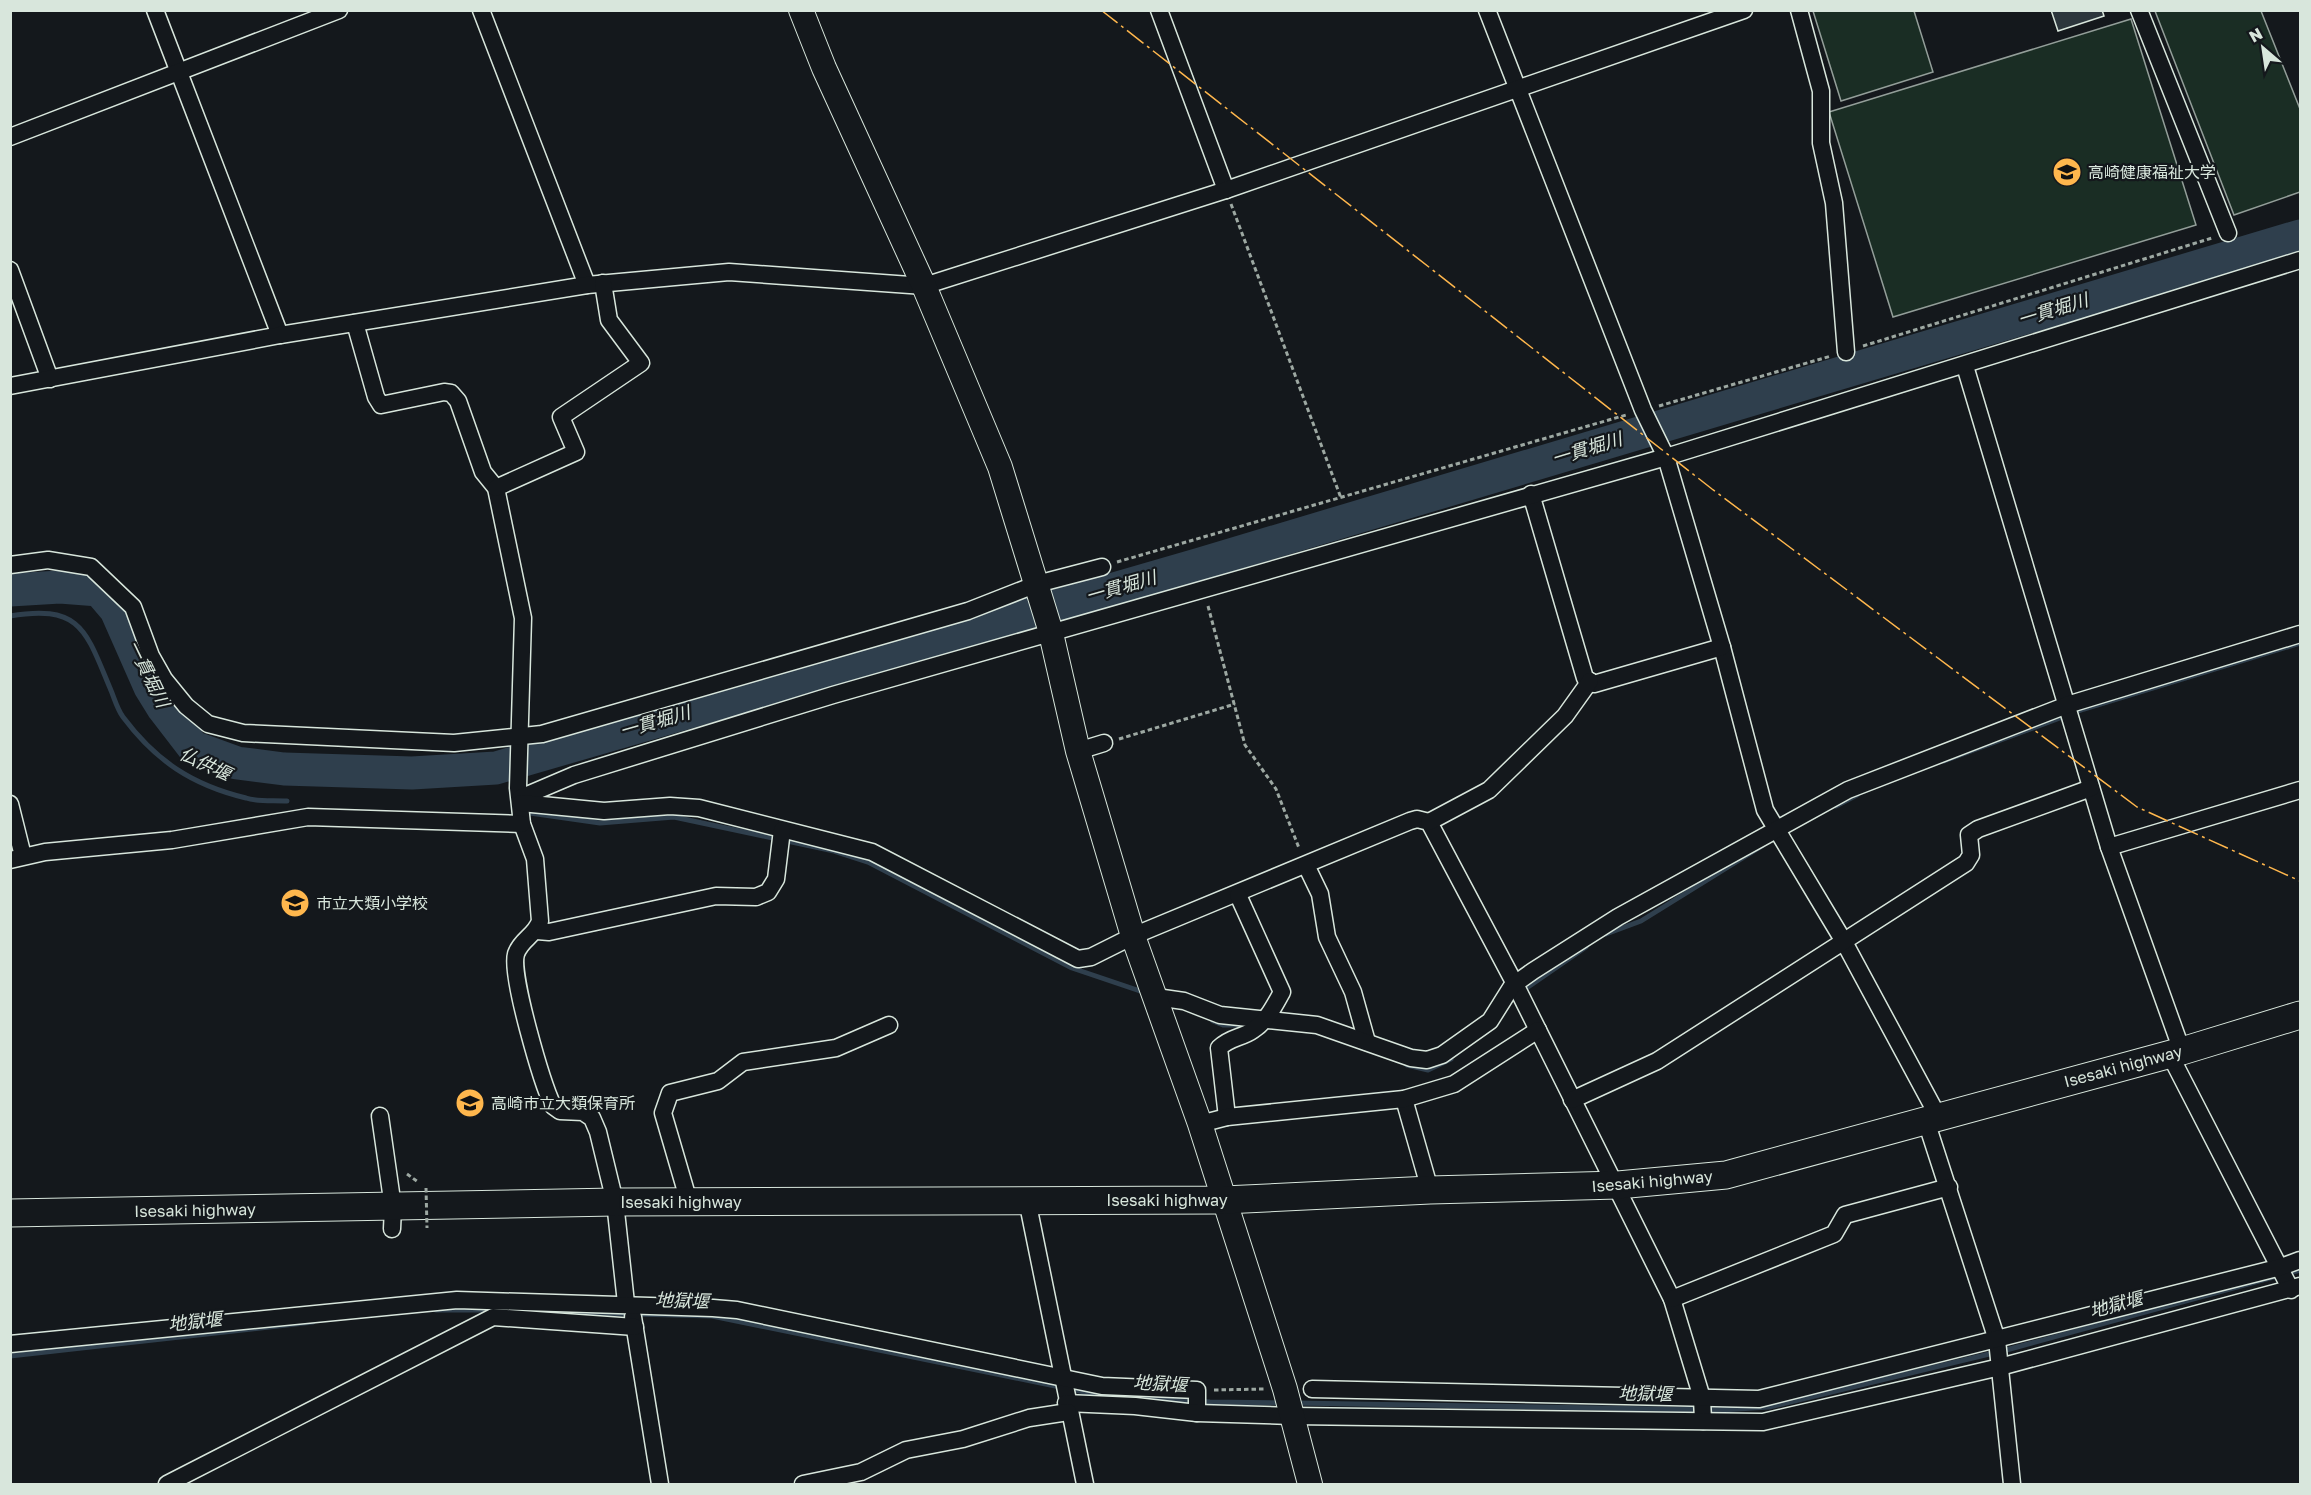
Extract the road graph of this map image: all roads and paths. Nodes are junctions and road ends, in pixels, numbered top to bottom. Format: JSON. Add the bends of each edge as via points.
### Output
{"nodes":[{"id":1,"x":155,"y":10,"type":"edge"},
{"id":2,"x":339,"y":10,"type":"edge"},
{"id":3,"x":482,"y":10,"type":"edge"},
{"id":4,"x":801,"y":10,"type":"edge"},
{"id":5,"x":1159,"y":10,"type":"edge"},
{"id":6,"x":1487,"y":10,"type":"edge"},
{"id":7,"x":1744,"y":10,"type":"edge"},
{"id":8,"x":1799,"y":10,"type":"edge"},
{"id":9,"x":2139,"y":10,"type":"edge"},
{"id":10,"x":179,"y":73,"type":"junction"},
{"id":11,"x":1517,"y":90,"type":"junction"},
{"id":12,"x":10,"y":137,"type":"edge"},
{"id":13,"x":1226,"y":190,"type":"junction"},
{"id":14,"x":2228,"y":234,"type":"joint"},
{"id":15,"x":2301,"y":260,"type":"edge"},
{"id":16,"x":10,"y":270,"type":"edge"},
{"id":17,"x":595,"y":284,"type":"junction"},
{"id":18,"x":924,"y":286,"type":"junction"},
{"id":19,"x":355,"y":323,"type":"junction"},
{"id":20,"x":280,"y":335,"type":"junction"},
{"id":21,"x":1846,"y":352,"type":"junction"},
{"id":22,"x":1965,"y":366,"type":"junction"},
{"id":23,"x":50,"y":379,"type":"junction"},
{"id":24,"x":10,"y":386,"type":"edge"},
{"id":25,"x":1644,"y":412,"type":"junction"},
{"id":26,"x":1664,"y":454,"type":"junction"},
{"id":27,"x":496,"y":488,"type":"junction"},
{"id":28,"x":1531,"y":494,"type":"junction"},
{"id":29,"x":1341,"y":498,"type":"junction"},
{"id":30,"x":10,"y":565,"type":"edge"},
{"id":31,"x":1102,"y":567,"type":"joint"},
{"id":32,"x":1038,"y":586,"type":"junction"},
{"id":33,"x":1203,"y":590,"type":"junction"},
{"id":34,"x":1050,"y":631,"type":"junction"},
{"id":35,"x":2301,"y":634,"type":"edge"},
{"id":36,"x":1722,"y":647,"type":"junction"},
{"id":37,"x":1590,"y":681,"type":"junction"},
{"id":38,"x":1235,"y":704,"type":"junction"},
{"id":39,"x":2067,"y":705,"type":"junction"},
{"id":40,"x":520,"y":742,"type":"junction"},
{"id":41,"x":1104,"y":744,"type":"joint"},
{"id":42,"x":1078,"y":751,"type":"junction"},
{"id":43,"x":2091,"y":788,"type":"junction"},
{"id":44,"x":2301,"y":790,"type":"edge"},
{"id":45,"x":520,"y":796,"type":"junction"},
{"id":46,"x":10,"y":804,"type":"edge"},
{"id":47,"x":1429,"y":822,"type":"junction"},
{"id":48,"x":522,"y":824,"type":"junction"},
{"id":49,"x":1778,"y":827,"type":"junction"},
{"id":50,"x":782,"y":830,"type":"junction"},
{"id":51,"x":2109,"y":847,"type":"junction"},
{"id":52,"x":17,"y":858,"type":"edge"},
{"id":53,"x":1306,"y":865,"type":"junction"},
{"id":54,"x":1238,"y":895,"type":"junction"},
{"id":55,"x":537,"y":931,"type":"junction"},
{"id":56,"x":1133,"y":936,"type":"junction"},
{"id":57,"x":1843,"y":940,"type":"junction"},
{"id":58,"x":1515,"y":984,"type":"junction"},
{"id":59,"x":1156,"y":997,"type":"junction"},
{"id":60,"x":2301,"y":1014,"type":"edge"},
{"id":61,"x":1266,"y":1019,"type":"junction"},
{"id":62,"x":889,"y":1025,"type":"dead end"},
{"id":63,"x":1538,"y":1030,"type":"junction"},
{"id":64,"x":1367,"y":1042,"type":"junction"},
{"id":65,"x":2176,"y":1053,"type":"junction"},
{"id":66,"x":1404,"y":1099,"type":"junction"},
{"id":67,"x":1572,"y":1100,"type":"junction"},
{"id":68,"x":380,"y":1116,"type":"dead end"},
{"id":69,"x":1227,"y":1116,"type":"junction"},
{"id":70,"x":1933,"y":1120,"type":"junction"},
{"id":71,"x":1200,"y":1124,"type":"junction"},
{"id":72,"x":401,"y":1169,"type":"dead end"},
{"id":73,"x":1617,"y":1185,"type":"junction"},
{"id":74,"x":1949,"y":1187,"type":"junction"},
{"id":75,"x":1430,"y":1190,"type":"junction"},
{"id":76,"x":1027,"y":1200,"type":"junction"},
{"id":77,"x":1224,"y":1200,"type":"junction"},
{"id":78,"x":615,"y":1202,"type":"junction"},
{"id":79,"x":689,"y":1202,"type":"junction"},
{"id":80,"x":10,"y":1213,"type":"edge"},
{"id":81,"x":392,"y":1218,"type":"junction"},
{"id":82,"x":427,"y":1227,"type":"dead end"},
{"id":83,"x":2301,"y":1260,"type":"edge"},
{"id":84,"x":2281,"y":1268,"type":"junction"},
{"id":85,"x":2296,"y":1288,"type":"edge"},
{"id":86,"x":1672,"y":1299,"type":"junction"},
{"id":87,"x":629,"y":1304,"type":"junction"},
{"id":88,"x":635,"y":1327,"type":"junction"},
{"id":89,"x":1997,"y":1340,"type":"junction"},
{"id":90,"x":10,"y":1344,"type":"edge"},
{"id":91,"x":2000,"y":1367,"type":"junction"},
{"id":92,"x":1062,"y":1377,"type":"junction"},
{"id":93,"x":1285,"y":1389,"type":"junction"},
{"id":94,"x":1312,"y":1389,"type":"dead end"},
{"id":95,"x":1197,"y":1390,"type":"junction"},
{"id":96,"x":1702,"y":1398,"type":"junction"},
{"id":97,"x":1067,"y":1407,"type":"junction"},
{"id":98,"x":1197,"y":1413,"type":"junction"},
{"id":99,"x":1292,"y":1416,"type":"junction"},
{"id":100,"x":1703,"y":1421,"type":"junction"},
{"id":101,"x":167,"y":1485,"type":"edge"},
{"id":102,"x":660,"y":1485,"type":"edge"},
{"id":103,"x":803,"y":1485,"type":"edge"},
{"id":104,"x":1084,"y":1485,"type":"edge"},
{"id":105,"x":1310,"y":1485,"type":"edge"},
{"id":106,"x":2012,"y":1485,"type":"edge"}],
"edges":[{"from":1,"to":10,"type":"street"},
{"from":2,"to":10,"type":"street"},
{"from":3,"to":17,"type":"street"},
{"from":4,"to":18,"type":"street"},
{"from":5,"to":13,"type":"street"},
{"from":6,"to":11,"type":"street"},
{"from":7,"to":11,"type":"street"},
{"from":8,"to":21,"type":"street","via":[[1821,91],[1821,143],[1834,203]]},
{"from":9,"to":14,"type":"street"},
{"from":10,"to":12,"type":"street"},
{"from":10,"to":20,"type":"street"},
{"from":11,"to":13,"type":"street"},
{"from":11,"to":25,"type":"street"},
{"from":13,"to":18,"type":"street"},
{"from":13,"to":29,"type":"path"},
{"from":14,"to":21,"type":"path"},
{"from":15,"to":22,"type":"street"},
{"from":16,"to":23,"type":"street"},
{"from":17,"to":18,"type":"street","via":[[729,272]]},
{"from":17,"to":19,"type":"street"},
{"from":17,"to":27,"type":"street","via":[[609,320],[641,363],[561,417],[576,452]]},
{"from":18,"to":32,"type":"street","via":[[1000,467]]},
{"from":19,"to":20,"type":"street"},
{"from":19,"to":27,"type":"street","via":[[381,405],[451,393],[458,401],[483,472]]},
{"from":20,"to":23,"type":"street"},
{"from":21,"to":25,"type":"path"},
{"from":22,"to":26,"type":"street"},
{"from":22,"to":39,"type":"street"},
{"from":23,"to":24,"type":"street"},
{"from":25,"to":26,"type":"street"},
{"from":25,"to":29,"type":"path"},
{"from":26,"to":28,"type":"street"},
{"from":26,"to":36,"type":"street"},
{"from":27,"to":40,"type":"street","via":[[523,618]]},
{"from":28,"to":33,"type":"street"},
{"from":28,"to":37,"type":"street","via":[[1585,678]]},
{"from":29,"to":31,"type":"path"},
{"from":30,"to":40,"type":"street","via":[[48,560],[91,567],[133,607],[164,679],[186,706],[208,724],[243,733],[454,743]]},
{"from":31,"to":32,"type":"street"},
{"from":32,"to":34,"type":"street"},
{"from":32,"to":40,"type":"street","via":[[968,611]]},
{"from":33,"to":34,"type":"street"},
{"from":33,"to":38,"type":"path"},
{"from":34,"to":42,"type":"street"},
{"from":34,"to":45,"type":"street","via":[[574,775]]},
{"from":35,"to":39,"type":"street"},
{"from":36,"to":37,"type":"street","via":[[1594,684]]},
{"from":36,"to":49,"type":"street","via":[[1765,810]]},
{"from":37,"to":47,"type":"street","via":[[1565,716],[1489,790]]},
{"from":38,"to":41,"type":"path"},
{"from":38,"to":53,"type":"path","via":[[1245,745],[1276,789]]},
{"from":39,"to":43,"type":"street"},
{"from":39,"to":49,"type":"street","via":[[1848,790]]},
{"from":40,"to":45,"type":"street"},
{"from":41,"to":42,"type":"street"},
{"from":42,"to":56,"type":"street"},
{"from":43,"to":51,"type":"street"},
{"from":43,"to":57,"type":"street","via":[[1978,829],[1969,835],[1971,855],[1966,863]]},
{"from":44,"to":51,"type":"street"},
{"from":45,"to":48,"type":"street"},
{"from":45,"to":50,"type":"street","via":[[604,811],[699,808]]},
{"from":46,"to":52,"type":"street"},
{"from":47,"to":53,"type":"street","via":[[1410,821]]},
{"from":47,"to":58,"type":"street"},
{"from":48,"to":52,"type":"street","via":[[308,817],[172,840]]},
{"from":48,"to":55,"type":"street","via":[[535,859],[540,921]]},
{"from":49,"to":57,"type":"street"},
{"from":49,"to":58,"type":"street","via":[[1618,917]]},
{"from":50,"to":55,"type":"street","via":[[776,879],[768,892],[756,897],[716,896],[549,932]]},
{"from":50,"to":56,"type":"street","via":[[872,852],[1078,959]]},
{"from":51,"to":65,"type":"street"},
{"from":53,"to":54,"type":"street"},
{"from":53,"to":64,"type":"street","via":[[1320,894],[1327,937],[1353,992]]},
{"from":54,"to":56,"type":"street"},
{"from":54,"to":61,"type":"street","via":[[1282,992]]},
{"from":55,"to":78,"type":"street","via":[[519,946],[515,967],[542,1077],[553,1106],[560,1111],[583,1112],[592,1118]]},
{"from":56,"to":59,"type":"street"},
{"from":57,"to":67,"type":"street","via":[[1657,1061]]},
{"from":57,"to":70,"type":"street"},
{"from":58,"to":63,"type":"street"},
{"from":58,"to":64,"type":"street","via":[[1490,1021],[1442,1055],[1427,1060],[1411,1058]]},
{"from":59,"to":61,"type":"street","via":[[1184,1001],[1220,1015]]},
{"from":59,"to":71,"type":"street"},
{"from":60,"to":65,"type":"main road","name":"Isesaki highway"},
{"from":61,"to":64,"type":"street","via":[[1317,1025]]},
{"from":61,"to":69,"type":"street","via":[[1252,1032],[1228,1040],[1220,1048]]},
{"from":62,"to":79,"type":"street","via":[[836,1048],[743,1062],[718,1081],[670,1093],[663,1113]]},
{"from":63,"to":66,"type":"street","via":[[1454,1084]]},
{"from":63,"to":67,"type":"street"},
{"from":65,"to":70,"type":"main road","name":"Isesaki highway"},
{"from":65,"to":84,"type":"street"},
{"from":66,"to":69,"type":"street"},
{"from":66,"to":75,"type":"street"},
{"from":67,"to":73,"type":"street"},
{"from":68,"to":81,"type":"street"},
{"from":69,"to":71,"type":"street"},
{"from":70,"to":73,"type":"main road","name":"Isesaki highway","via":[[1726,1175]]},
{"from":70,"to":74,"type":"street"},
{"from":71,"to":77,"type":"street"},
{"from":72,"to":82,"type":"path","bridge":true,"via":[[426,1188]]},
{"from":73,"to":75,"type":"main road","name":"Isesaki highway"},
{"from":73,"to":86,"type":"street"},
{"from":74,"to":86,"type":"street","via":[[1845,1215],[1834,1234]]},
{"from":74,"to":89,"type":"street"},
{"from":75,"to":77,"type":"main road","name":"Isesaki highway"},
{"from":76,"to":77,"type":"main road","name":"Isesaki highway"},
{"from":76,"to":79,"type":"main road","name":"Isesaki highway"},
{"from":76,"to":92,"type":"street"},
{"from":77,"to":93,"type":"street"},
{"from":78,"to":79,"type":"main road","name":"Isesaki highway"},
{"from":78,"to":81,"type":"main road","name":"Isesaki highway"},
{"from":78,"to":87,"type":"street"},
{"from":80,"to":81,"type":"main road","name":"Isesaki highway"},
{"from":83,"to":84,"type":"street"},
{"from":84,"to":85,"type":"street"},
{"from":84,"to":89,"type":"street"},
{"from":85,"to":91,"type":"street"},
{"from":86,"to":96,"type":"street"},
{"from":87,"to":88,"type":"street"},
{"from":87,"to":90,"type":"street","via":[[447,1301]]},
{"from":87,"to":92,"type":"street","via":[[737,1310]]},
{"from":88,"to":101,"type":"street","via":[[492,1317]]},
{"from":88,"to":102,"type":"street"},
{"from":89,"to":91,"type":"street"},
{"from":89,"to":96,"type":"street","via":[[1776,1396],[1740,1401]]},
{"from":91,"to":100,"type":"street","via":[[1782,1419]]},
{"from":91,"to":106,"type":"street"},
{"from":92,"to":95,"type":"street","via":[[1102,1386]]},
{"from":92,"to":97,"type":"street"},
{"from":93,"to":95,"type":"path"},
{"from":93,"to":99,"type":"street"},
{"from":94,"to":96,"type":"street"},
{"from":95,"to":98,"type":"street"},
{"from":96,"to":100,"type":"street"},
{"from":97,"to":98,"type":"street","via":[[1135,1406]]},
{"from":97,"to":103,"type":"street","via":[[963,1439],[906,1450],[861,1472]]},
{"from":97,"to":104,"type":"street"},
{"from":98,"to":99,"type":"street"},
{"from":99,"to":100,"type":"street"},
{"from":99,"to":105,"type":"street"}]}
